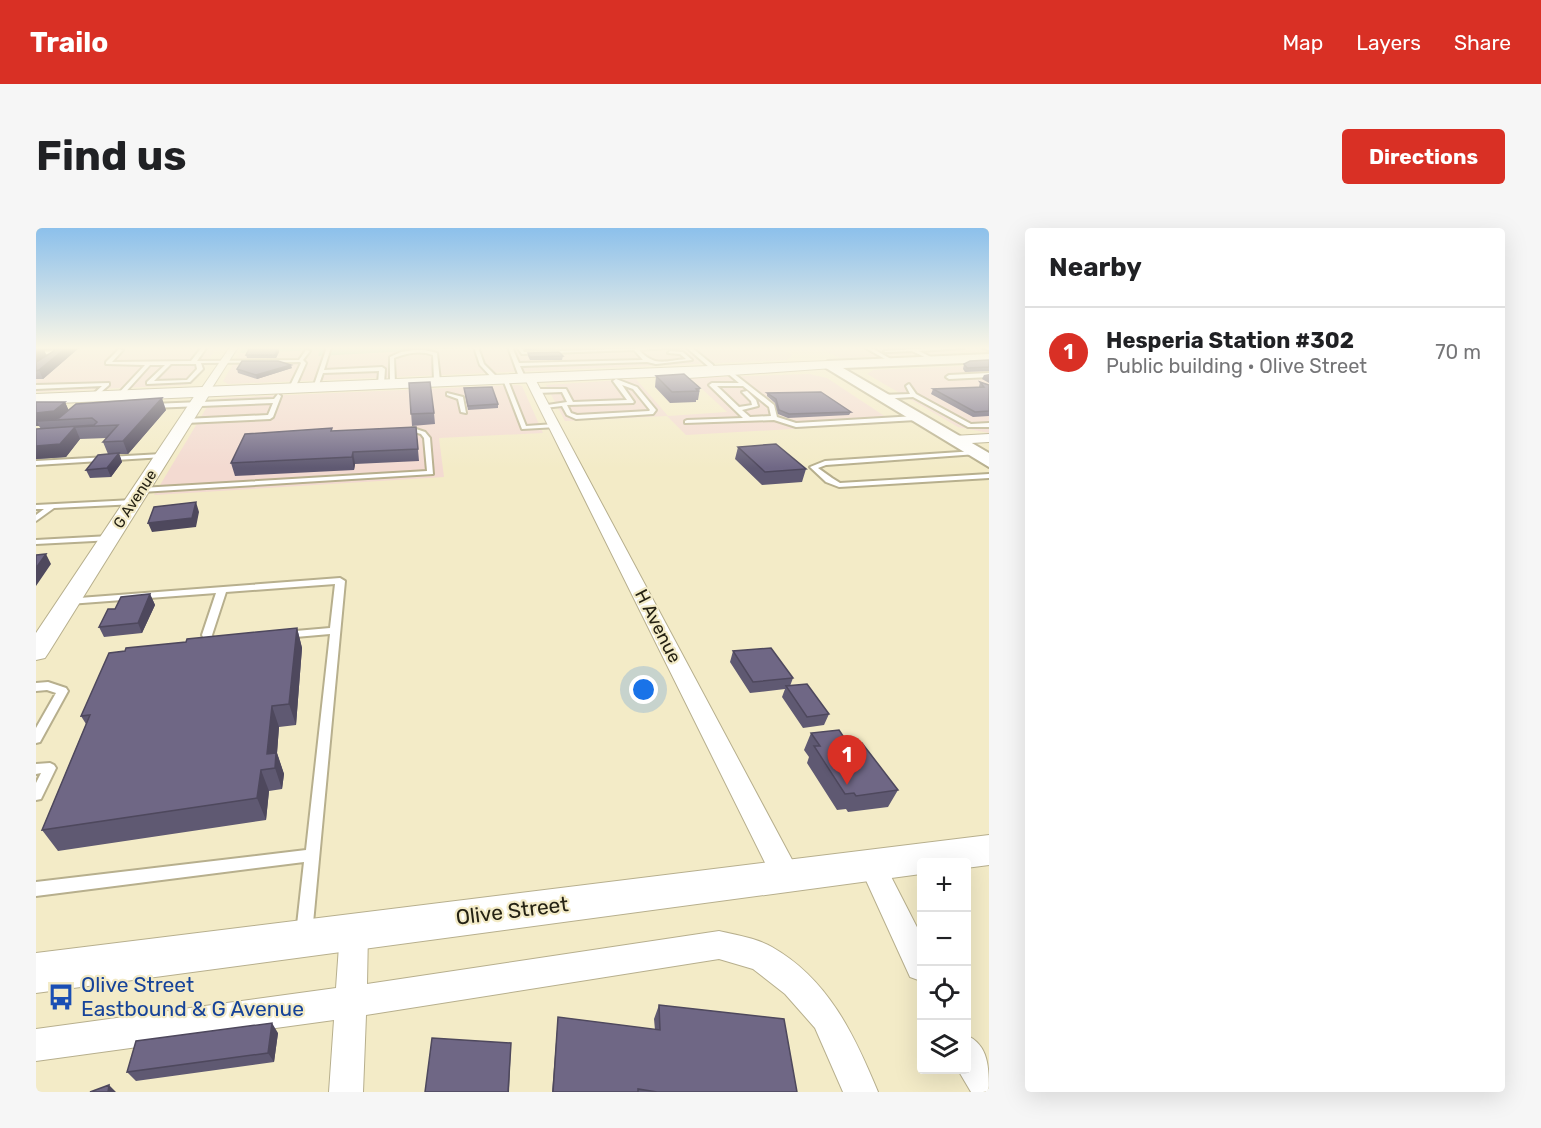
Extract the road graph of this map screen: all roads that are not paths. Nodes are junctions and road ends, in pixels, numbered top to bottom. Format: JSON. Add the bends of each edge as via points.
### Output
{"nodes":[{"id":1,"x":36,"y":387,"type":"edge"},
{"id":2,"x":122,"y":387,"type":"edge"},
{"id":3,"x":152,"y":387,"type":"edge"},
{"id":4,"x":168,"y":387,"type":"edge"},
{"id":5,"x":207,"y":387,"type":"edge"},
{"id":6,"x":286,"y":387,"type":"edge"},
{"id":7,"x":296,"y":387,"type":"edge"},
{"id":8,"x":504,"y":387,"type":"edge"},
{"id":9,"x":532,"y":387,"type":"edge"},
{"id":10,"x":556,"y":387,"type":"edge"},
{"id":11,"x":620,"y":387,"type":"edge"},
{"id":12,"x":634,"y":387,"type":"edge"},
{"id":13,"x":715,"y":387,"type":"edge"},
{"id":14,"x":744,"y":387,"type":"edge"},
{"id":15,"x":747,"y":387,"type":"edge"},
{"id":16,"x":865,"y":387,"type":"edge"},
{"id":17,"x":910,"y":387,"type":"edge"},
{"id":18,"x":283,"y":392,"type":"junction"},
{"id":19,"x":147,"y":394,"type":"junction"},
{"id":20,"x":449,"y":394,"type":"dead end"},
{"id":21,"x":113,"y":395,"type":"junction"},
{"id":22,"x":914,"y":395,"type":"junction"},
{"id":23,"x":880,"y":396,"type":"junction"},
{"id":24,"x":56,"y":398,"type":"edge"},
{"id":25,"x":200,"y":398,"type":"junction"},
{"id":26,"x":567,"y":405,"type":"junction"},
{"id":27,"x":544,"y":406,"type":"junction"},
{"id":28,"x":772,"y":406,"type":"junction"},
{"id":29,"x":738,"y":409,"type":"junction"},
{"id":30,"x":464,"y":412,"type":"dead end"},
{"id":31,"x":774,"y":418,"type":"junction"},
{"id":32,"x":916,"y":418,"type":"junction"},
{"id":33,"x":989,"y":418,"type":"edge"},
{"id":34,"x":748,"y":419,"type":"junction"},
{"id":35,"x":959,"y":420,"type":"junction"},
{"id":36,"x":185,"y":421,"type":"junction"},
{"id":37,"x":687,"y":422,"type":"dead end"},
{"id":38,"x":796,"y":425,"type":"junction"},
{"id":39,"x":989,"y":425,"type":"edge"},
{"id":40,"x":555,"y":426,"type":"junction"},
{"id":41,"x":412,"y":430,"type":"edge"},
{"id":42,"x":989,"y":438,"type":"edge"},
{"id":43,"x":953,"y":440,"type":"junction"},
{"id":44,"x":162,"y":456,"type":"junction"},
{"id":45,"x":982,"y":457,"type":"edge"},
{"id":46,"x":36,"y":463,"type":"edge"},
{"id":47,"x":989,"y":476,"type":"edge"},
{"id":48,"x":137,"y":496,"type":"junction"},
{"id":49,"x":36,"y":507,"type":"edge"},
{"id":50,"x":51,"y":507,"type":"junction"},
{"id":51,"x":36,"y":519,"type":"edge"},
{"id":52,"x":110,"y":538,"type":"junction"},
{"id":53,"x":36,"y":542,"type":"edge"},
{"id":54,"x":226,"y":589,"type":"junction"},
{"id":55,"x":69,"y":602,"type":"junction"},
{"id":56,"x":335,"y":632,"type":"junction"},
{"id":57,"x":277,"y":636,"type":"edge"},
{"id":58,"x":231,"y":640,"type":"edge"},
{"id":59,"x":36,"y":652,"type":"edge"},
{"id":60,"x":36,"y":687,"type":"edge"},
{"id":61,"x":36,"y":739,"type":"edge"},
{"id":62,"x":36,"y":769,"type":"edge"},
{"id":63,"x":36,"y":795,"type":"edge"},
{"id":64,"x":989,"y":850,"type":"edge"},
{"id":65,"x":312,"y":855,"type":"junction"},
{"id":66,"x":872,"y":865,"type":"junction"},
{"id":67,"x":786,"y":876,"type":"junction"},
{"id":68,"x":36,"y":888,"type":"edge"},
{"id":69,"x":354,"y":932,"type":"junction"},
{"id":70,"x":303,"y":938,"type":"junction"},
{"id":71,"x":917,"y":958,"type":"edge"},
{"id":72,"x":36,"y":973,"type":"edge"},
{"id":73,"x":351,"y":1002,"type":"junction"},
{"id":74,"x":36,"y":1045,"type":"edge"},
{"id":75,"x":971,"y":1059,"type":"edge"},
{"id":76,"x":989,"y":1089,"type":"edge"},
{"id":77,"x":346,"y":1092,"type":"edge"},
{"id":78,"x":861,"y":1092,"type":"edge"}],
"edges":[{"from":1,"to":24,"type":"lane"},
{"from":2,"to":21,"type":"lane"},
{"from":3,"to":19,"type":"lane"},
{"from":4,"to":19,"type":"lane"},
{"from":5,"to":25,"type":"street","name":"G Avenue"},
{"from":6,"to":18,"type":"lane"},
{"from":7,"to":18,"type":"main road"},
{"from":8,"to":40,"type":"lane","via":[[524,428]]},
{"from":9,"to":27,"type":"street","name":"H Avenue"},
{"from":10,"to":26,"type":"lane","via":[[564,390]]},
{"from":11,"to":26,"type":"lane","via":[[631,402]]},
{"from":12,"to":26,"type":"lane","via":[[653,410],[651,413],[576,417],[569,414]]},
{"from":13,"to":29,"type":"lane"},
{"from":14,"to":29,"type":"lane","via":[[742,390],[754,400],[755,406]]},
{"from":15,"to":28,"type":"lane"},
{"from":16,"to":23,"type":"main road"},
{"from":17,"to":22,"type":"lane"},
{"from":18,"to":25,"type":"main road"},
{"from":18,"to":36,"type":"lane","via":[[270,417]]},
{"from":19,"to":21,"type":"main road"},
{"from":19,"to":25,"type":"main road"},
{"from":20,"to":30,"type":"lane","via":[[461,398]]},
{"from":21,"to":24,"type":"main road"},
{"from":22,"to":23,"type":"lane"},
{"from":22,"to":35,"type":"lane"},
{"from":23,"to":32,"type":"main road"},
{"from":25,"to":36,"type":"street","name":"G Avenue"},
{"from":26,"to":27,"type":"lane"},
{"from":27,"to":40,"type":"street","name":"H Avenue"},
{"from":28,"to":31,"type":"lane"},
{"from":28,"to":38,"type":"lane"},
{"from":29,"to":34,"type":"lane"},
{"from":31,"to":34,"type":"lane"},
{"from":31,"to":38,"type":"lane"},
{"from":32,"to":38,"type":"lane"},
{"from":32,"to":43,"type":"main road"},
{"from":33,"to":35,"type":"lane"},
{"from":34,"to":37,"type":"lane"},
{"from":35,"to":39,"type":"lane","via":[[969,426]]},
{"from":36,"to":44,"type":"street","name":"G Avenue"},
{"from":40,"to":67,"type":"street","name":"H Avenue"},
{"from":41,"to":48,"type":"lane","via":[[427,438],[431,473]]},
{"from":42,"to":43,"type":"street"},
{"from":43,"to":45,"type":"main road"},
{"from":44,"to":46,"type":"lane"},
{"from":44,"to":48,"type":"street","name":"G Avenue"},
{"from":45,"to":47,"type":"lane","via":[[813,466],[838,484]]},
{"from":48,"to":50,"type":"lane"},
{"from":48,"to":52,"type":"street","name":"G Avenue"},
{"from":49,"to":50,"type":"lane"},
{"from":50,"to":51,"type":"lane"},
{"from":52,"to":53,"type":"lane"},
{"from":52,"to":55,"type":"street","name":"G Avenue"},
{"from":54,"to":55,"type":"lane"},
{"from":54,"to":56,"type":"lane","via":[[340,581]]},
{"from":54,"to":58,"type":"lane","via":[[207,635],[210,641]]},
{"from":55,"to":59,"type":"street","name":"G Avenue"},
{"from":56,"to":57,"type":"lane"},
{"from":56,"to":65,"type":"lane"},
{"from":60,"to":61,"type":"lane","via":[[63,691]]},
{"from":62,"to":63,"type":"lane","via":[[50,768]]},
{"from":64,"to":66,"type":"street","name":"Olive Street"},
{"from":65,"to":68,"type":"lane"},
{"from":65,"to":70,"type":"lane"},
{"from":66,"to":67,"type":"street","name":"Olive Street"},
{"from":66,"to":71,"type":"street"},
{"from":67,"to":69,"type":"street","name":"Olive Street"},
{"from":69,"to":70,"type":"street","name":"Olive Street"},
{"from":69,"to":73,"type":"street"},
{"from":70,"to":72,"type":"street","name":"Olive Street"},
{"from":73,"to":74,"type":"street"},
{"from":73,"to":77,"type":"street"},
{"from":73,"to":78,"type":"street","via":[[719,945],[761,957],[796,983],[826,1017]]},
{"from":75,"to":76,"type":"street"}]}
